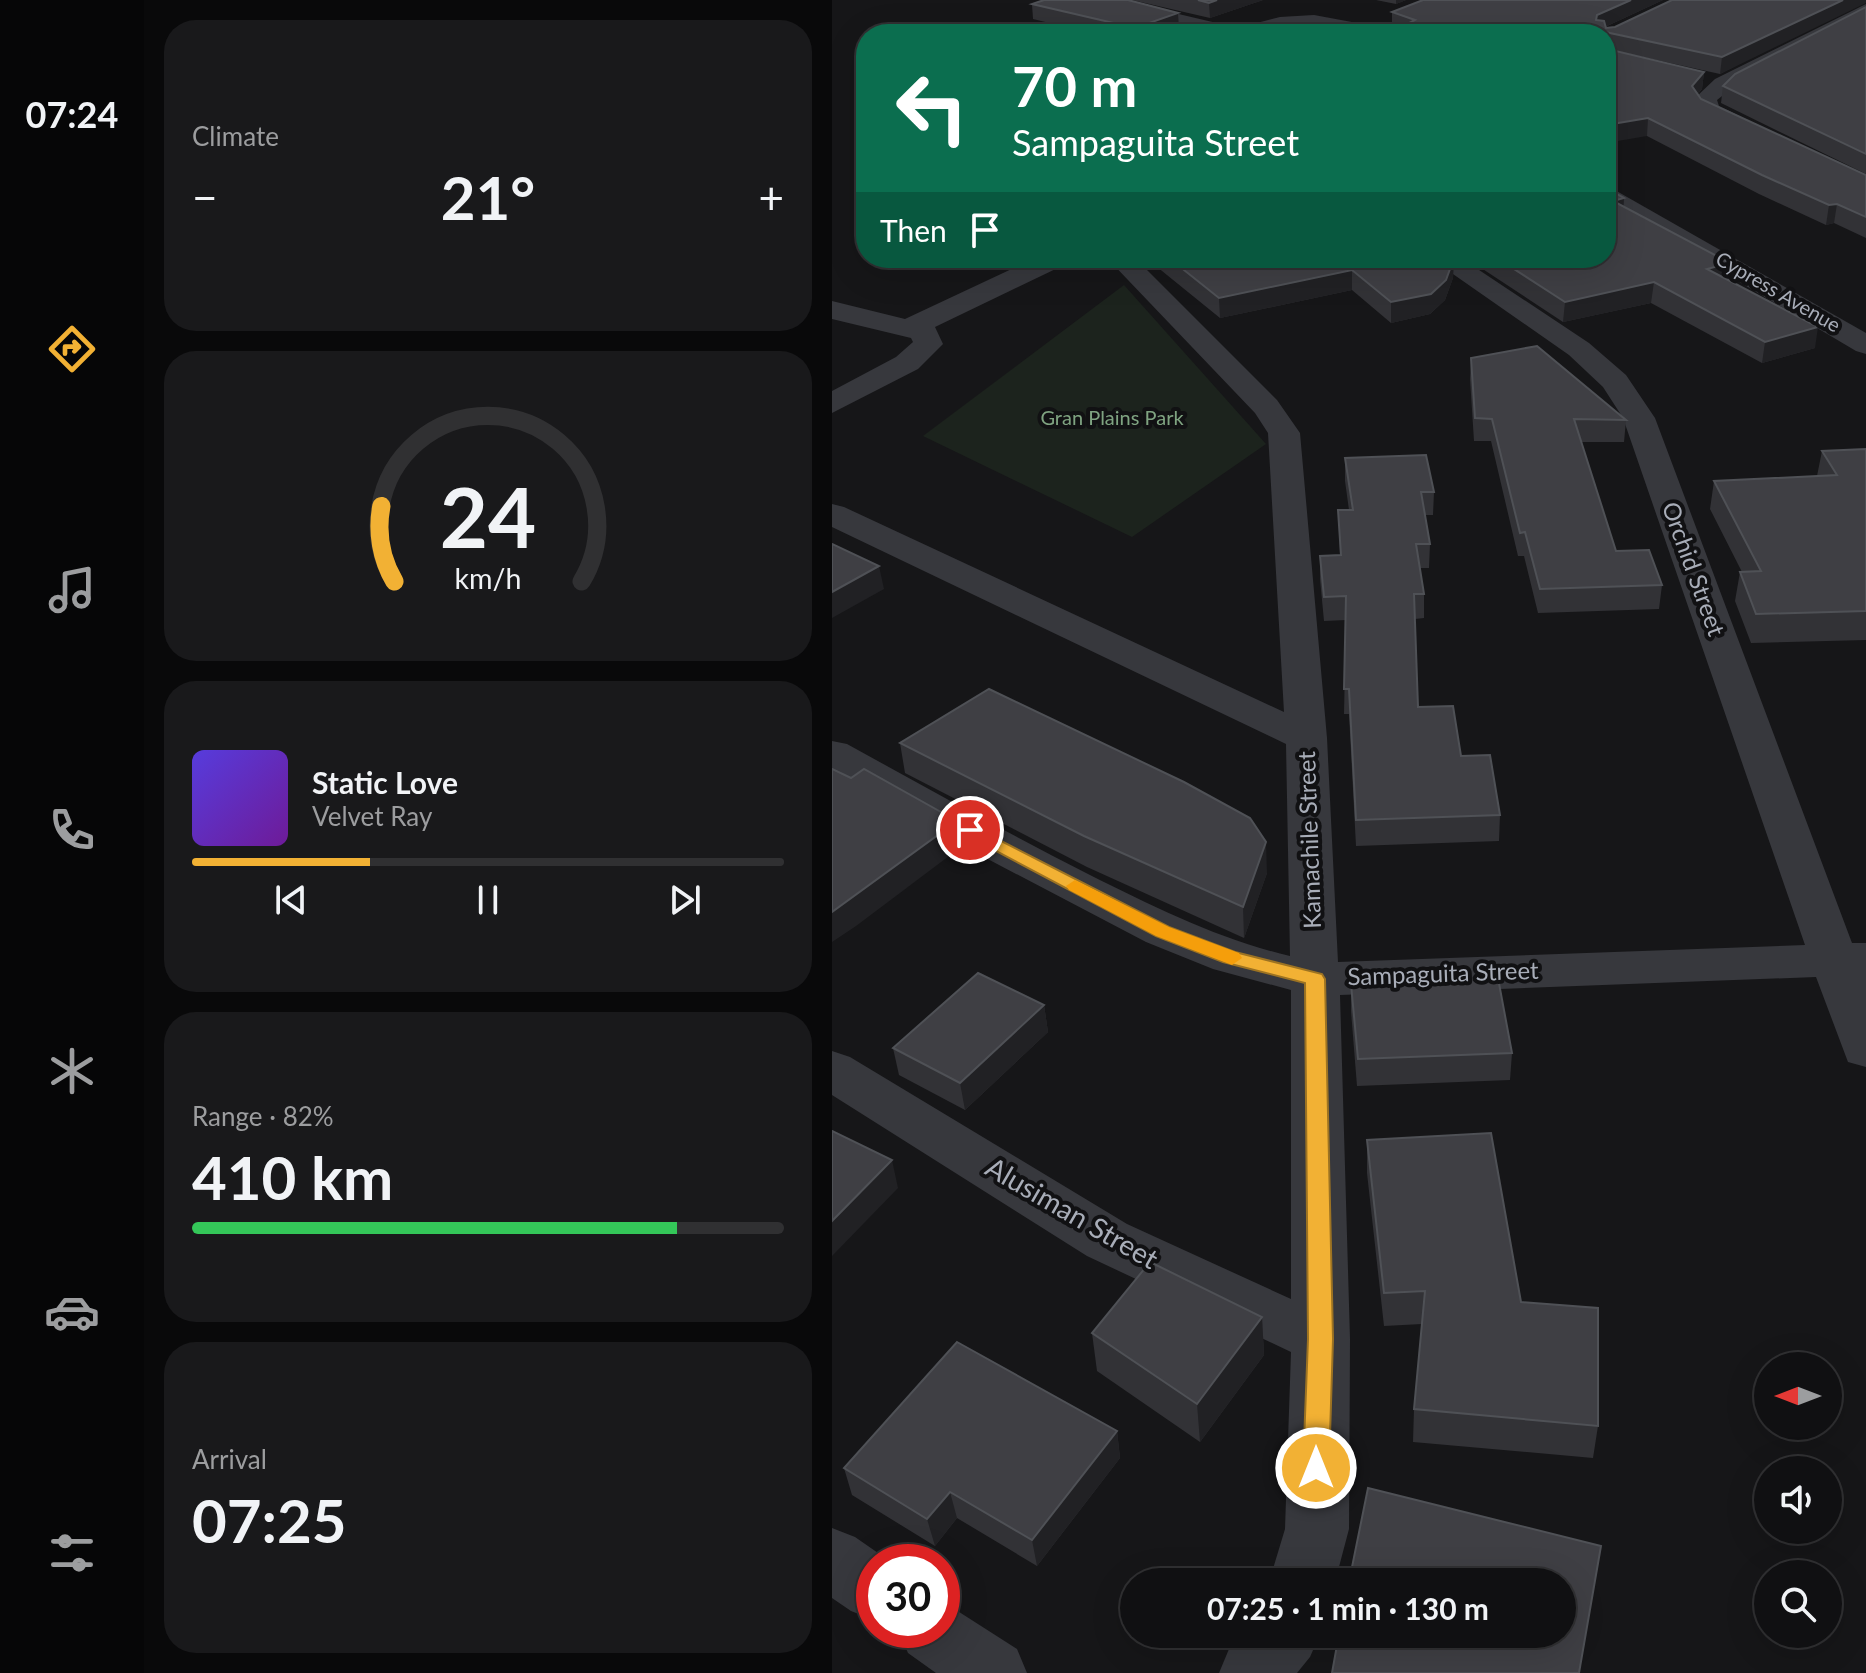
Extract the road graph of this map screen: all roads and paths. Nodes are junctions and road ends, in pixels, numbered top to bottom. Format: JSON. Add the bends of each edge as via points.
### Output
{"nodes":[{"id":1,"x":1095,"y":0,"type":"edge"},
{"id":2,"x":1277,"y":0,"type":"edge"},
{"id":3,"x":1866,"y":10,"type":"edge"},
{"id":4,"x":1287,"y":20,"type":"junction"},
{"id":5,"x":1196,"y":24,"type":"edge"},
{"id":6,"x":1273,"y":24,"type":"edge"},
{"id":7,"x":1342,"y":24,"type":"edge"},
{"id":8,"x":1694,"y":77,"type":"edge"},
{"id":9,"x":1723,"y":84,"type":"junction"},
{"id":10,"x":1766,"y":137,"type":"edge"},
{"id":11,"x":1616,"y":191,"type":"edge"},
{"id":12,"x":1616,"y":191,"type":"edge"},
{"id":13,"x":1036,"y":268,"type":"edge"},
{"id":14,"x":1130,"y":268,"type":"edge"},
{"id":15,"x":1458,"y":268,"type":"edge"},
{"id":16,"x":832,"y":310,"type":"edge"},
{"id":17,"x":1866,"y":315,"type":"edge"},
{"id":18,"x":909,"y":328,"type":"junction"},
{"id":19,"x":1866,"y":345,"type":"edge"},
{"id":20,"x":832,"y":404,"type":"edge"},
{"id":21,"x":832,"y":514,"type":"edge"},
{"id":22,"x":1306,"y":738,"type":"junction"},
{"id":23,"x":832,"y":753,"type":"edge"},
{"id":24,"x":1850,"y":960,"type":"edge"},
{"id":25,"x":1315,"y":979,"type":"junction"},
{"id":26,"x":1866,"y":1049,"type":"edge"},
{"id":27,"x":832,"y":1070,"type":"edge"},
{"id":28,"x":1321,"y":1339,"type":"junction"},
{"id":29,"x":832,"y":1559,"type":"edge"},
{"id":30,"x":1306,"y":1568,"type":"edge"},
{"id":31,"x":856,"y":1576,"type":"edge"},
{"id":32,"x":958,"y":1648,"type":"edge"},
{"id":33,"x":1274,"y":1648,"type":"edge"},
{"id":34,"x":993,"y":1673,"type":"edge"},
{"id":35,"x":1253,"y":1673,"type":"edge"}],
"edges":[{"from":1,"to":5,"type":"street"},
{"from":2,"to":4,"type":"street"},
{"from":3,"to":9,"type":"street"},
{"from":4,"to":6,"type":"street"},
{"from":4,"to":7,"type":"street"},
{"from":8,"to":9,"type":"street"},
{"from":9,"to":10,"type":"street","via":[[1706,98],[1708,109]]},
{"from":11,"to":17,"type":"street","name":"Cypress Avenue"},
{"from":12,"to":19,"type":"street","name":"Cypress Avenue"},
{"from":13,"to":18,"type":"street"},
{"from":14,"to":22,"type":"street","name":"Kamachile Street","via":[[1266,407],[1284,433]]},
{"from":15,"to":24,"type":"street","name":"Orchid Street","via":[[1579,349],[1615,381],[1639,418]]},
{"from":16,"to":18,"type":"street"},
{"from":18,"to":20,"type":"street","via":[[927,337],[922,353]]},
{"from":21,"to":22,"type":"street"},
{"from":22,"to":25,"type":"street","name":"Kamachile Street"},
{"from":23,"to":25,"type":"street","name":"Sampaguita Street","via":[[1163,931],[1230,958]]},
{"from":24,"to":25,"type":"street","name":"Sampaguita Street"},
{"from":24,"to":26,"type":"street","name":"Orchid Street"},
{"from":25,"to":28,"type":"street","name":"Kamachile Street"},
{"from":27,"to":28,"type":"street","name":"Alusiman Street","via":[[1107,1240]]},
{"from":28,"to":30,"type":"street","name":"Kamachile Street","via":[[1317,1529]]},
{"from":29,"to":31,"type":"street"},
{"from":32,"to":34,"type":"street"},
{"from":33,"to":35,"type":"street"}]}
